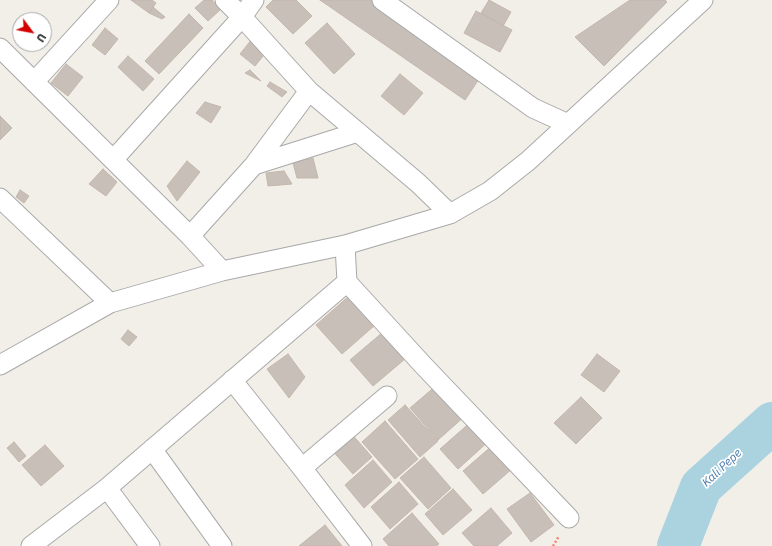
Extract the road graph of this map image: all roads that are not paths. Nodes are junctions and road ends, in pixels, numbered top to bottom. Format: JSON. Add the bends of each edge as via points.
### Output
{"nodes":[{"id":1,"x":109,"y":0,"type":"edge"},
{"id":2,"x":226,"y":0,"type":"edge"},
{"id":3,"x":254,"y":0,"type":"edge"},
{"id":4,"x":382,"y":0,"type":"edge"},
{"id":5,"x":703,"y":0,"type":"edge"},
{"id":6,"x":242,"y":17,"type":"junction"},
{"id":7,"x":0,"y":48,"type":"edge"},
{"id":8,"x":34,"y":82,"type":"junction"},
{"id":9,"x":309,"y":91,"type":"junction"},
{"id":10,"x":568,"y":124,"type":"junction"},
{"id":11,"x":358,"y":132,"type":"junction"},
{"id":12,"x":114,"y":160,"type":"junction"},
{"id":13,"x":254,"y":165,"type":"junction"},
{"id":14,"x":0,"y":198,"type":"edge"},
{"id":15,"x":450,"y":214,"type":"junction"},
{"id":16,"x":190,"y":236,"type":"junction"},
{"id":17,"x":345,"y":245,"type":"junction"},
{"id":18,"x":222,"y":271,"type":"junction"},
{"id":19,"x":347,"y":282,"type":"junction"},
{"id":20,"x":110,"y":303,"type":"junction"},
{"id":21,"x":1,"y":363,"type":"edge"},
{"id":22,"x":232,"y":380,"type":"junction"},
{"id":23,"x":387,"y":396,"type":"dead end"},
{"id":24,"x":152,"y":449,"type":"junction"},
{"id":25,"x":302,"y":468,"type":"junction"},
{"id":26,"x":107,"y":488,"type":"junction"},
{"id":27,"x":569,"y":518,"type":"dead end"},
{"id":28,"x":31,"y":546,"type":"edge"},
{"id":29,"x":150,"y":546,"type":"edge"},
{"id":30,"x":222,"y":546,"type":"edge"},
{"id":31,"x":362,"y":546,"type":"edge"}],
"edges":[{"from":1,"to":8,"type":"street"},
{"from":2,"to":6,"type":"street"},
{"from":3,"to":6,"type":"street"},
{"from":4,"to":10,"type":"street","via":[[533,108]]},
{"from":5,"to":10,"type":"street"},
{"from":6,"to":9,"type":"street"},
{"from":6,"to":12,"type":"street"},
{"from":7,"to":8,"type":"street"},
{"from":8,"to":12,"type":"street"},
{"from":9,"to":11,"type":"street"},
{"from":9,"to":13,"type":"street"},
{"from":10,"to":15,"type":"street","via":[[528,161],[490,191]]},
{"from":11,"to":13,"type":"street"},
{"from":11,"to":15,"type":"street"},
{"from":12,"to":16,"type":"street"},
{"from":13,"to":16,"type":"street"},
{"from":14,"to":20,"type":"street"},
{"from":15,"to":17,"type":"street"},
{"from":16,"to":18,"type":"street"},
{"from":17,"to":18,"type":"street"},
{"from":17,"to":19,"type":"street"},
{"from":18,"to":20,"type":"street"},
{"from":19,"to":22,"type":"street"},
{"from":19,"to":27,"type":"street"},
{"from":20,"to":21,"type":"street"},
{"from":22,"to":24,"type":"street"},
{"from":22,"to":25,"type":"street"},
{"from":23,"to":25,"type":"street"},
{"from":24,"to":26,"type":"street"},
{"from":24,"to":30,"type":"street"},
{"from":25,"to":31,"type":"street"},
{"from":26,"to":28,"type":"street"},
{"from":26,"to":29,"type":"street"}]}
